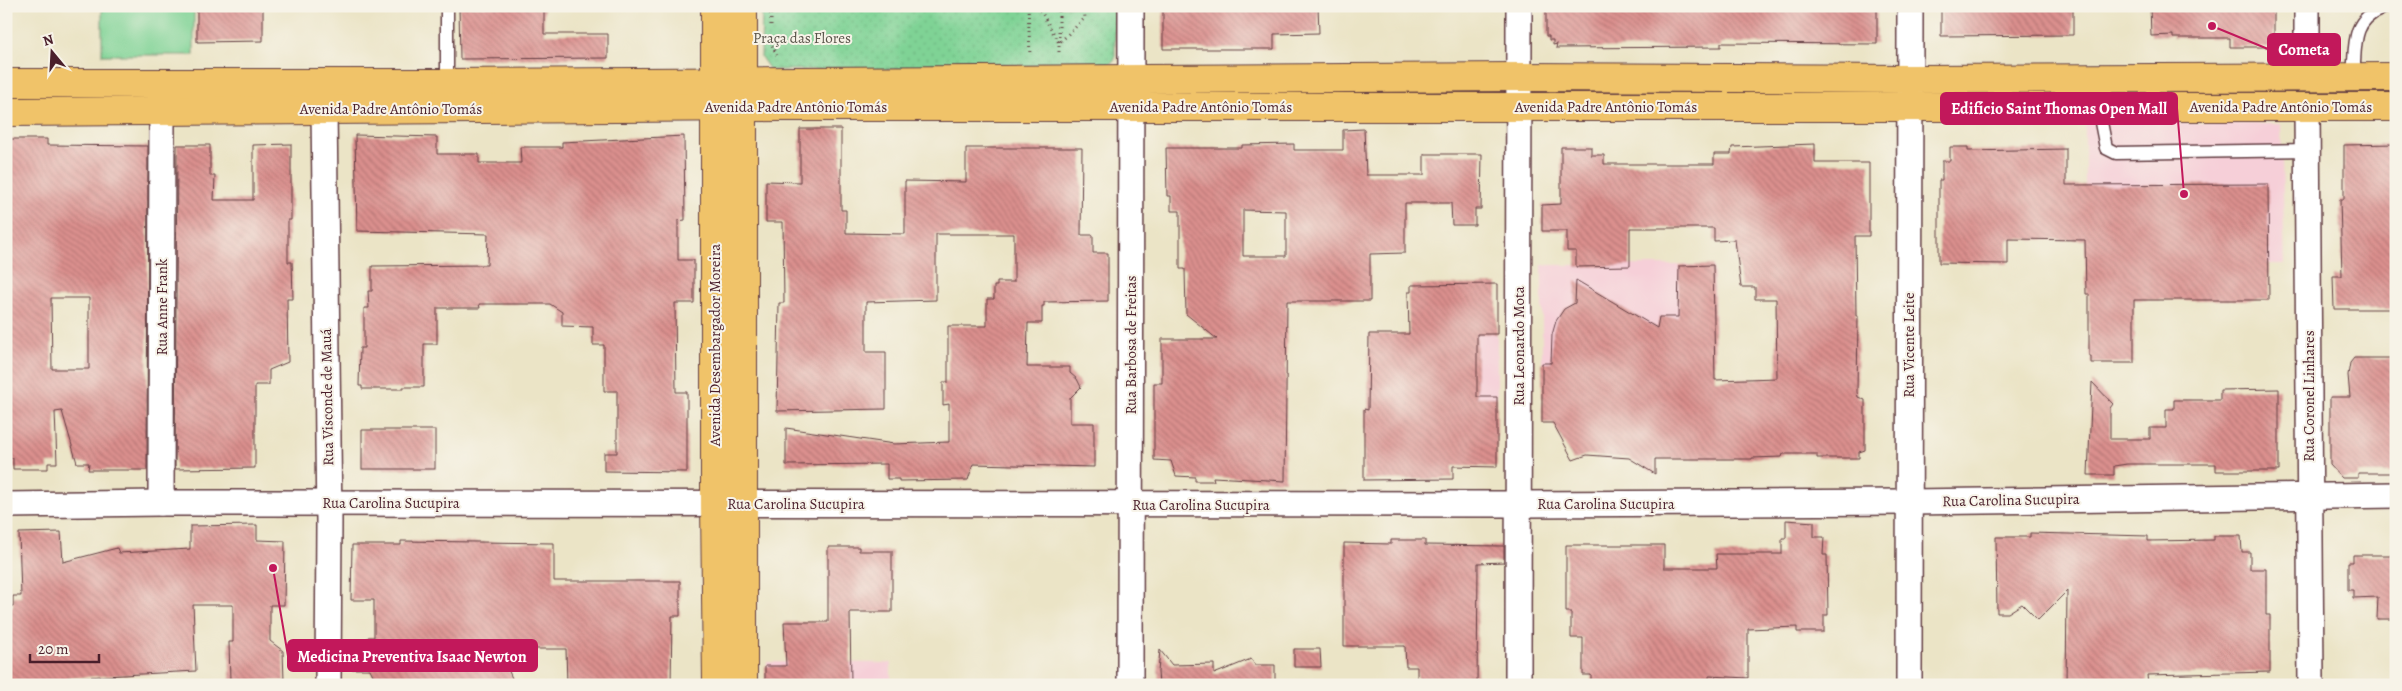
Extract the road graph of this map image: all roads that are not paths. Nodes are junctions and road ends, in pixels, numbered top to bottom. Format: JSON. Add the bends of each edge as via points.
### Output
{"nodes":[{"id":1,"x":447,"y":6,"type":"edge"},
{"id":2,"x":715,"y":6,"type":"edge"},
{"id":3,"x":743,"y":6,"type":"edge"},
{"id":4,"x":1131,"y":6,"type":"edge"},
{"id":5,"x":1519,"y":6,"type":"edge"},
{"id":6,"x":1910,"y":6,"type":"edge"},
{"id":7,"x":2306,"y":6,"type":"edge"},
{"id":8,"x":2381,"y":8,"type":"dead end"},
{"id":9,"x":1518,"y":77,"type":"junction"},
{"id":10,"x":2307,"y":77,"type":"junction"},
{"id":11,"x":2353,"y":77,"type":"junction"},
{"id":12,"x":2396,"y":77,"type":"edge"},
{"id":13,"x":1909,"y":79,"type":"junction"},
{"id":14,"x":1131,"y":80,"type":"junction"},
{"id":15,"x":6,"y":83,"type":"edge"},
{"id":16,"x":447,"y":83,"type":"junction"},
{"id":17,"x":729,"y":94,"type":"junction"},
{"id":18,"x":1518,"y":106,"type":"junction"},
{"id":19,"x":1131,"y":107,"type":"junction"},
{"id":20,"x":1909,"y":107,"type":"junction"},
{"id":21,"x":2098,"y":107,"type":"junction"},
{"id":22,"x":2307,"y":107,"type":"junction"},
{"id":23,"x":2396,"y":107,"type":"edge"},
{"id":24,"x":324,"y":110,"type":"junction"},
{"id":25,"x":6,"y":112,"type":"edge"},
{"id":26,"x":162,"y":112,"type":"junction"},
{"id":27,"x":2307,"y":150,"type":"junction"},
{"id":28,"x":2309,"y":495,"type":"junction"},
{"id":29,"x":2396,"y":495,"type":"edge"},
{"id":30,"x":1910,"y":502,"type":"junction"},
{"id":31,"x":161,"y":503,"type":"junction"},
{"id":32,"x":328,"y":503,"type":"junction"},
{"id":33,"x":715,"y":504,"type":"junction"},
{"id":34,"x":742,"y":504,"type":"junction"},
{"id":35,"x":1519,"y":504,"type":"junction"},
{"id":36,"x":6,"y":505,"type":"edge"},
{"id":37,"x":1131,"y":505,"type":"junction"},
{"id":38,"x":328,"y":685,"type":"edge"},
{"id":39,"x":717,"y":685,"type":"edge"},
{"id":40,"x":743,"y":685,"type":"edge"},
{"id":41,"x":1130,"y":685,"type":"edge"},
{"id":42,"x":1518,"y":685,"type":"edge"},
{"id":43,"x":1909,"y":685,"type":"edge"},
{"id":44,"x":2311,"y":685,"type":"edge"}],
"edges":[{"from":1,"to":16,"type":"lane"},
{"from":2,"to":17,"type":"main road","name":"Avenida Desembargador Moreira"},
{"from":3,"to":17,"type":"main road","name":"Avenida Desembargador Moreira"},
{"from":4,"to":14,"type":"street","name":"Rua Barbosa de Freitas"},
{"from":5,"to":9,"type":"street","name":"Rua Leonardo Mota"},
{"from":6,"to":13,"type":"street","name":"Rua Vicente Leite"},
{"from":7,"to":10,"type":"street"},
{"from":8,"to":11,"type":"lane","via":[[2368,14],[2358,27]]},
{"from":9,"to":13,"type":"main road","name":"Avenida Padre Antônio Tomás"},
{"from":9,"to":14,"type":"main road","name":"Avenida Padre Antônio Tomás"},
{"from":9,"to":18,"type":"street","name":"Rua Leonardo Mota"},
{"from":10,"to":11,"type":"main road","name":"Avenida Padre Antônio Tomás"},
{"from":10,"to":13,"type":"main road","name":"Avenida Padre Antônio Tomás"},
{"from":11,"to":12,"type":"main road","name":"Avenida Padre Antônio Tomás"},
{"from":13,"to":20,"type":"street","name":"Rua Vicente Leite"},
{"from":14,"to":17,"type":"main road","name":"Avenida Padre Antônio Tomás"},
{"from":14,"to":19,"type":"street","name":"Rua Barbosa de Freitas"},
{"from":15,"to":16,"type":"main road","name":"Avenida Padre Antônio Tomás"},
{"from":16,"to":17,"type":"main road","name":"Avenida Padre Antônio Tomás"},
{"from":17,"to":19,"type":"main road","name":"Avenida Padre Antônio Tomás"},
{"from":17,"to":24,"type":"main road","name":"Avenida Padre Antônio Tomás"},
{"from":17,"to":33,"type":"main road","name":"Avenida Desembargador Moreira"},
{"from":17,"to":34,"type":"main road","name":"Avenida Desembargador Moreira"},
{"from":18,"to":19,"type":"main road","name":"Avenida Padre Antônio Tomás"},
{"from":18,"to":20,"type":"main road","name":"Avenida Padre Antônio Tomás"},
{"from":18,"to":35,"type":"street","name":"Rua Leonardo Mota"},
{"from":19,"to":37,"type":"street","name":"Rua Barbosa de Freitas"},
{"from":20,"to":21,"type":"main road","name":"Avenida Padre Antônio Tomás"},
{"from":20,"to":30,"type":"street","name":"Rua Vicente Leite"},
{"from":21,"to":22,"type":"main road","name":"Avenida Padre Antônio Tomás"},
{"from":21,"to":27,"type":"lane","via":[[2106,148],[2116,153]]},
{"from":22,"to":23,"type":"main road","name":"Avenida Padre Antônio Tomás"},
{"from":22,"to":27,"type":"street","name":"Rua Coronel Linhares"},
{"from":24,"to":26,"type":"main road","name":"Avenida Padre Antônio Tomás"},
{"from":24,"to":32,"type":"street","name":"Rua Visconde de Mauá"},
{"from":25,"to":26,"type":"main road","name":"Avenida Padre Antônio Tomás"},
{"from":26,"to":31,"type":"street","name":"Rua Anne Frank"},
{"from":27,"to":28,"type":"street","name":"Rua Coronel Linhares"},
{"from":28,"to":29,"type":"street","name":"Rua Carolina Sucupira"},
{"from":28,"to":30,"type":"street","name":"Rua Carolina Sucupira"},
{"from":28,"to":44,"type":"street","name":"Rua Coronel Linhares"},
{"from":30,"to":35,"type":"street","name":"Rua Carolina Sucupira"},
{"from":30,"to":43,"type":"street","name":"Rua Vicente Leite"},
{"from":31,"to":32,"type":"street","name":"Rua Carolina Sucupira"},
{"from":31,"to":36,"type":"street","name":"Rua Carolina Sucupira"},
{"from":32,"to":33,"type":"street","name":"Rua Carolina Sucupira"},
{"from":32,"to":38,"type":"street","name":"Rua Visconde de Mauá"},
{"from":33,"to":34,"type":"street","name":"Rua Carolina Sucupira"},
{"from":33,"to":39,"type":"main road","name":"Avenida Desembargador Moreira"},
{"from":34,"to":37,"type":"street","name":"Rua Carolina Sucupira"},
{"from":34,"to":40,"type":"main road","name":"Avenida Desembargador Moreira"},
{"from":35,"to":37,"type":"street","name":"Rua Carolina Sucupira"},
{"from":35,"to":42,"type":"street","name":"Rua Leonardo Mota"},
{"from":37,"to":41,"type":"street","name":"Rua Barbosa de Freitas"}]}
